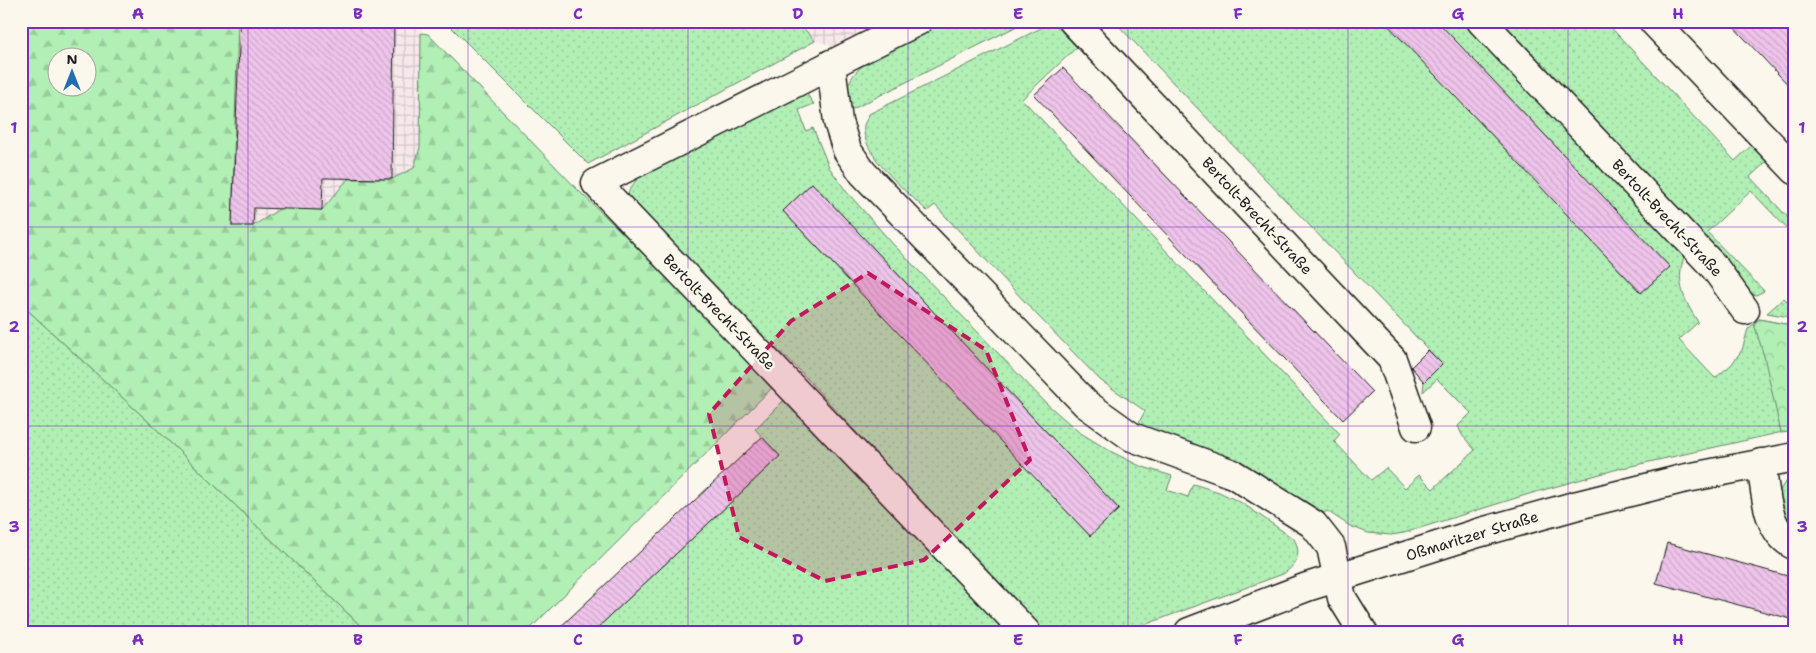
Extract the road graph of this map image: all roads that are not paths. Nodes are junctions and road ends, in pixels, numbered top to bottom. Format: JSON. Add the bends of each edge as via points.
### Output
{"nodes":[{"id":1,"x":918,"y":21,"type":"edge"},
{"id":2,"x":1073,"y":21,"type":"edge"},
{"id":3,"x":1481,"y":21,"type":"edge"},
{"id":4,"x":1654,"y":21,"type":"edge"},
{"id":5,"x":831,"y":64,"type":"junction"},
{"id":6,"x":1795,"y":170,"type":"edge"},
{"id":7,"x":1745,"y":310,"type":"dead end"},
{"id":8,"x":1416,"y":427,"type":"dead end"},
{"id":9,"x":1795,"y":457,"type":"edge"},
{"id":10,"x":1761,"y":463,"type":"junction"},
{"id":11,"x":1795,"y":546,"type":"edge"},
{"id":12,"x":1338,"y":577,"type":"junction"},
{"id":13,"x":1026,"y":632,"type":"edge"},
{"id":14,"x":1189,"y":632,"type":"edge"},
{"id":15,"x":1363,"y":632,"type":"edge"}],
"edges":[{"from":1,"to":5,"type":"street","name":"Bertolt-Brecht-Straße"},
{"from":2,"to":8,"type":"street","name":"Bertolt-Brecht-Straße","via":[[1392,359]]},
{"from":3,"to":7,"type":"street","name":"Bertolt-Brecht-Straße","via":[[1715,268]]},
{"from":4,"to":6,"type":"street"},
{"from":5,"to":12,"type":"street","via":[[838,122],[847,150],[863,172],[1086,404],[1132,437],[1233,474],[1313,524],[1331,547]]},
{"from":5,"to":13,"type":"street","name":"Bertolt-Brecht-Straße","via":[[596,183]]},
{"from":9,"to":10,"type":"street","name":"Oßmaritzer Straße"},
{"from":10,"to":11,"type":"street","via":[[1773,524],[1784,539]]},
{"from":10,"to":12,"type":"street","name":"Oßmaritzer Straße","via":[[1578,505]]},
{"from":12,"to":14,"type":"street","name":"Oßmaritzer Straße"},
{"from":12,"to":15,"type":"street","via":[[1342,598]]}]}
